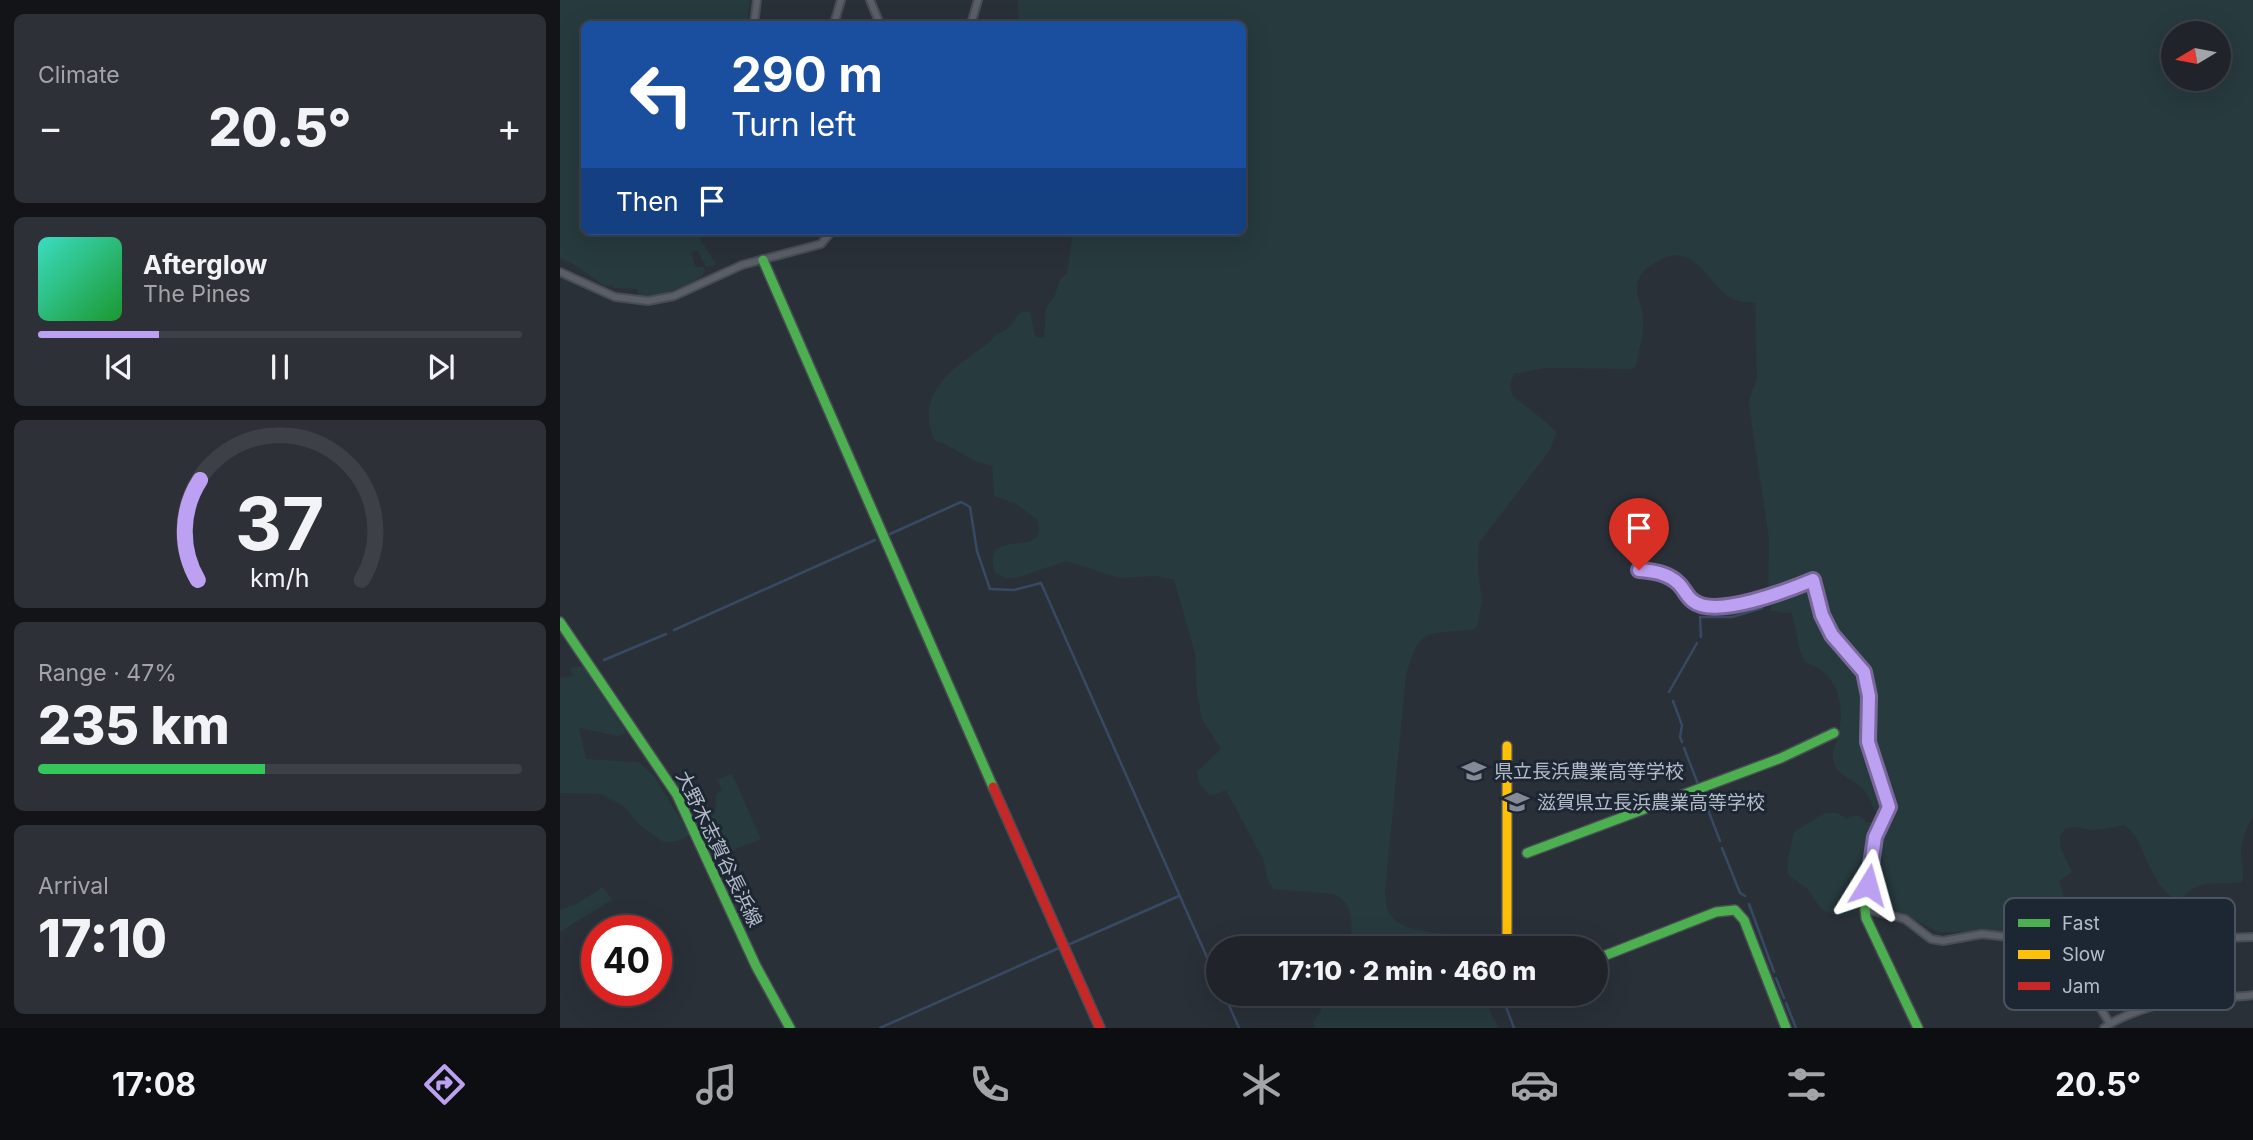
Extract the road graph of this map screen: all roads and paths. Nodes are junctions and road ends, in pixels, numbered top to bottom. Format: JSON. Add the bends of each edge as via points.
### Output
{"nodes":[{"id":1,"x":757,"y":0,"type":"edge"},
{"id":2,"x":841,"y":0,"type":"edge"},
{"id":3,"x":870,"y":0,"type":"edge"},
{"id":4,"x":978,"y":0,"type":"edge"},
{"id":5,"x":754,"y":21,"type":"edge"},
{"id":6,"x":835,"y":21,"type":"edge"},
{"id":7,"x":879,"y":21,"type":"edge"},
{"id":8,"x":972,"y":21,"type":"edge"},
{"id":9,"x":829,"y":235,"type":"edge"},
{"id":10,"x":763,"y":260,"type":"junction"},
{"id":11,"x":560,"y":272,"type":"edge"},
{"id":12,"x":1639,"y":570,"type":"dead end"},
{"id":13,"x":560,"y":622,"type":"edge"},
{"id":14,"x":1834,"y":733,"type":"dead end"},
{"id":15,"x":1507,"y":746,"type":"dead end"},
{"id":16,"x":1527,"y":853,"type":"dead end"},
{"id":17,"x":1865,"y":909,"type":"junction"},
{"id":18,"x":1507,"y":936,"type":"edge"},
{"id":19,"x":2004,"y":936,"type":"edge"},
{"id":20,"x":2235,"y":937,"type":"edge"},
{"id":21,"x":2253,"y":937,"type":"edge"},
{"id":22,"x":1608,"y":954,"type":"edge"},
{"id":23,"x":2253,"y":995,"type":"edge"},
{"id":24,"x":2235,"y":998,"type":"edge"},
{"id":25,"x":2100,"y":1010,"type":"edge"},
{"id":26,"x":2144,"y":1010,"type":"edge"},
{"id":27,"x":2107,"y":1026,"type":"edge"},
{"id":28,"x":790,"y":1028,"type":"edge"},
{"id":29,"x":1100,"y":1028,"type":"edge"},
{"id":30,"x":1786,"y":1028,"type":"edge"},
{"id":31,"x":1918,"y":1028,"type":"edge"}],
"edges":[{"from":1,"to":5,"type":"street"},
{"from":2,"to":6,"type":"street"},
{"from":3,"to":7,"type":"street"},
{"from":4,"to":8,"type":"street"},
{"from":9,"to":10,"type":"street","via":[[821,244]]},
{"from":10,"to":11,"type":"street","via":[[674,296],[648,301],[615,298]]},
{"from":10,"to":29,"type":"street"},
{"from":12,"to":17,"type":"street","via":[[1658,572],[1678,583],[1694,602],[1706,606],[1731,606],[1813,580],[1832,635],[1864,672],[1869,696],[1868,742],[1889,807],[1875,837]]},
{"from":13,"to":28,"type":"street","name":"大野木志賀谷長浜線","via":[[677,796]]},
{"from":14,"to":16,"type":"street","via":[[1781,758]]},
{"from":15,"to":18,"type":"street"},
{"from":17,"to":19,"type":"street","via":[[1905,919],[1931,939]]},
{"from":17,"to":31,"type":"street"},
{"from":20,"to":21,"type":"street"},
{"from":22,"to":30,"type":"street","via":[[1716,912],[1735,910],[1744,919]]},
{"from":23,"to":24,"type":"street"},
{"from":25,"to":27,"type":"street"},
{"from":26,"to":27,"type":"street"}]}
